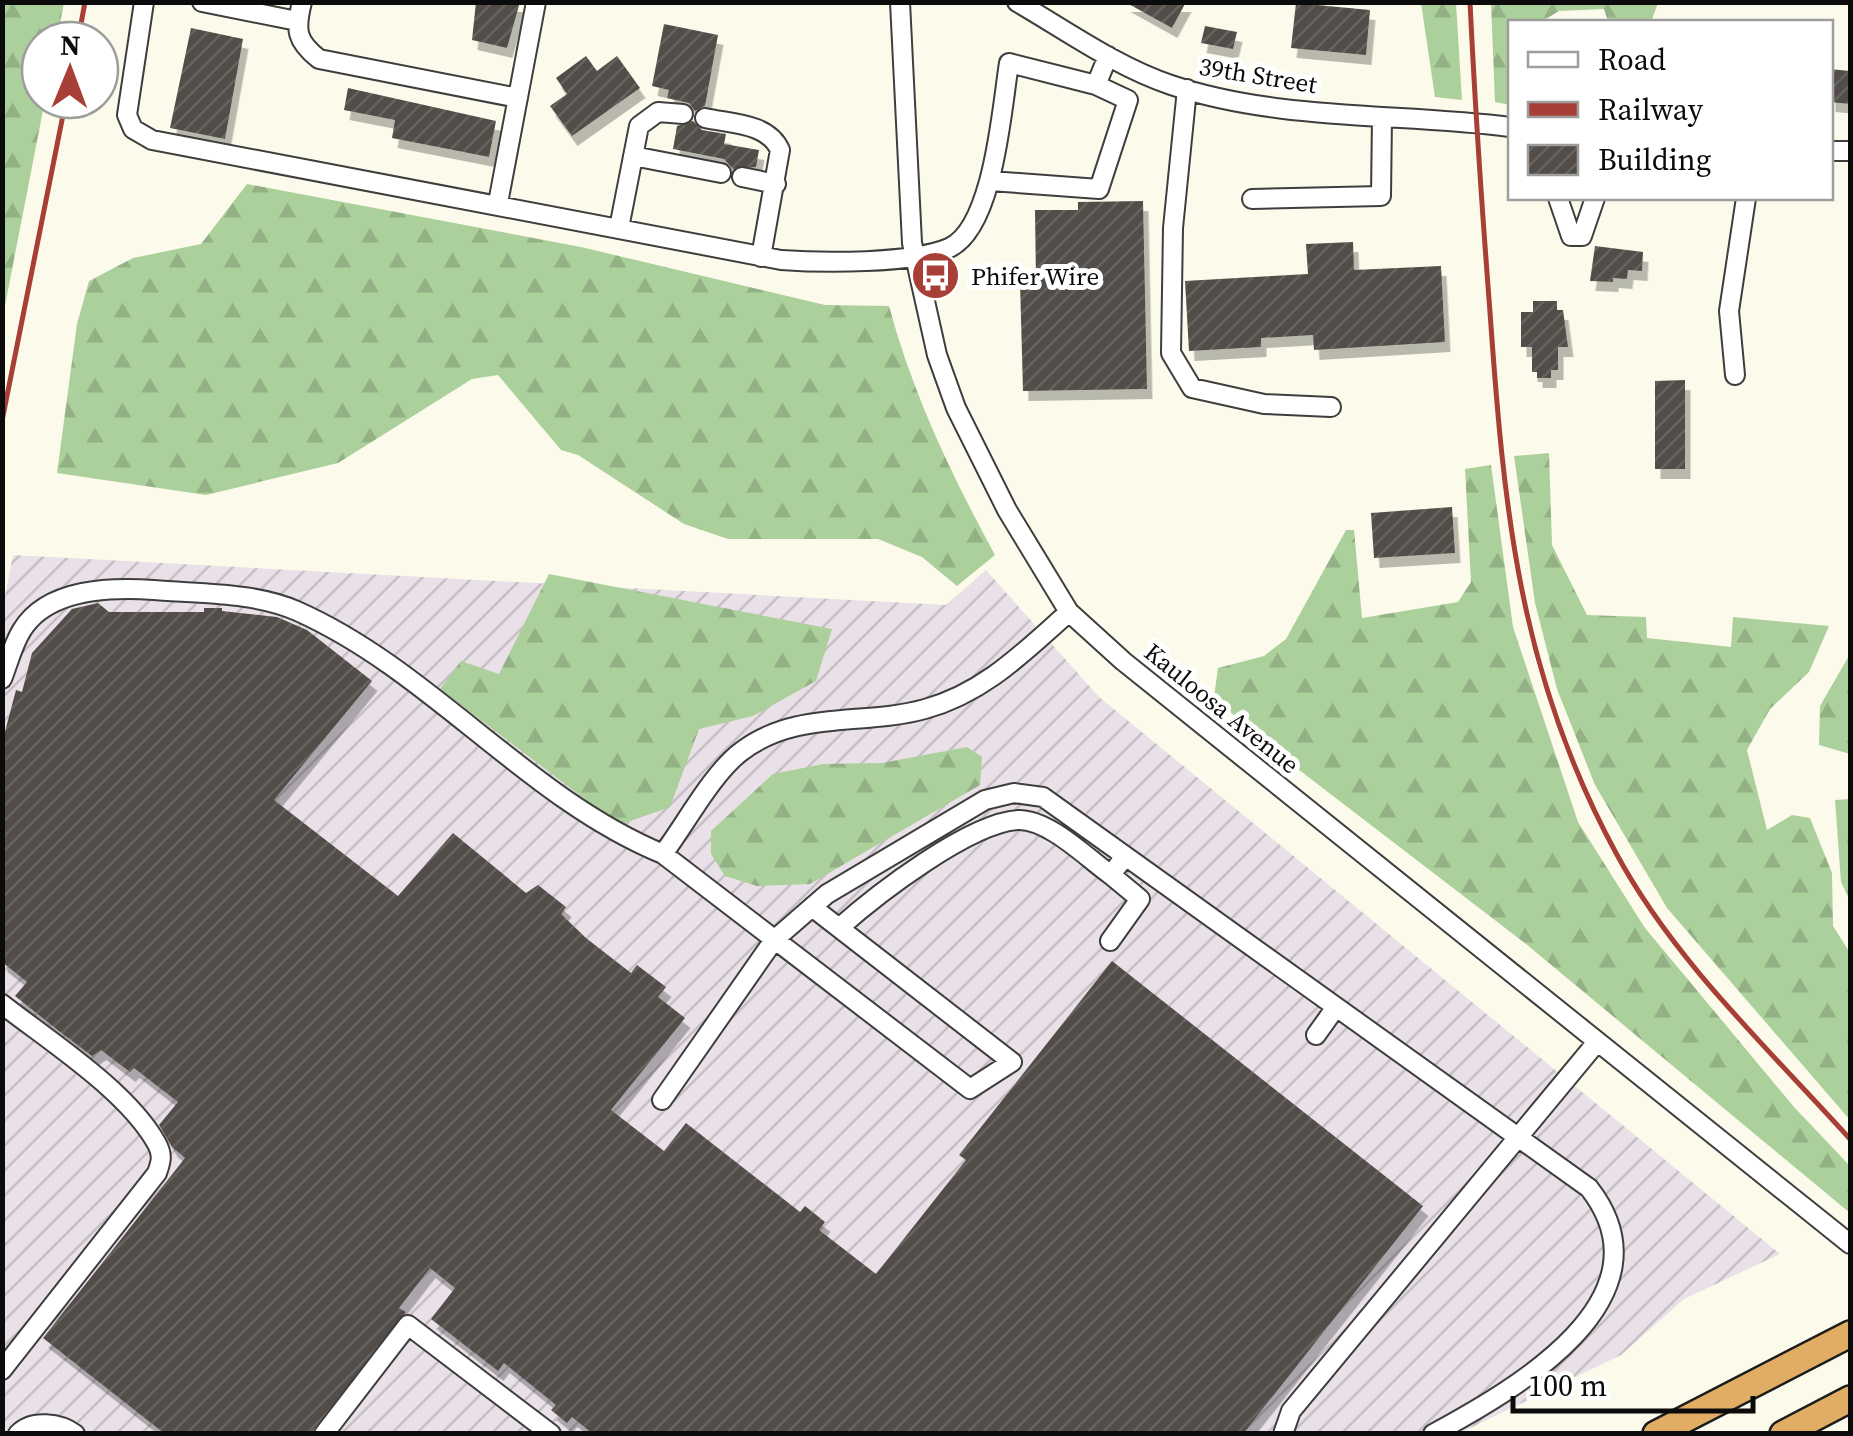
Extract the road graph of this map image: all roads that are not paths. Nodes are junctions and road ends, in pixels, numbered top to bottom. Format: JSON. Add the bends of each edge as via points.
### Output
{"nodes":[{"id":1,"x":144,"y":2,"type":"edge"},
{"id":2,"x":202,"y":2,"type":"edge"},
{"id":3,"x":536,"y":2,"type":"edge"},
{"id":4,"x":900,"y":2,"type":"edge"},
{"id":5,"x":1017,"y":2,"type":"edge"},
{"id":6,"x":300,"y":12,"type":"edge"},
{"id":7,"x":1108,"y":56,"type":"junction"},
{"id":8,"x":1096,"y":85,"type":"junction"},
{"id":9,"x":1186,"y":89,"type":"junction"},
{"id":10,"x":518,"y":98,"type":"junction"},
{"id":11,"x":683,"y":114,"type":"dead end"},
{"id":12,"x":1382,"y":117,"type":"junction"},
{"id":13,"x":705,"y":118,"type":"dead end"},
{"id":14,"x":1508,"y":127,"type":"edge"},
{"id":15,"x":633,"y":156,"type":"junction"},
{"id":16,"x":721,"y":173,"type":"dead end"},
{"id":17,"x":742,"y":177,"type":"dead end"},
{"id":18,"x":990,"y":181,"type":"junction"},
{"id":19,"x":776,"y":184,"type":"junction"},
{"id":20,"x":1252,"y":199,"type":"dead end"},
{"id":21,"x":1559,"y":200,"type":"edge"},
{"id":22,"x":1594,"y":200,"type":"edge"},
{"id":23,"x":1746,"y":200,"type":"edge"},
{"id":24,"x":498,"y":204,"type":"junction"},
{"id":25,"x":619,"y":228,"type":"junction"},
{"id":26,"x":914,"y":254,"type":"junction"},
{"id":27,"x":762,"y":257,"type":"junction"},
{"id":28,"x":1735,"y":375,"type":"dead end"},
{"id":29,"x":1331,"y":407,"type":"dead end"},
{"id":30,"x":1069,"y":612,"type":"junction"},
{"id":31,"x":2,"y":679,"type":"edge"},
{"id":32,"x":663,"y":854,"type":"junction"},
{"id":33,"x":1126,"y":856,"type":"junction"},
{"id":34,"x":1112,"y":876,"type":"junction"},
{"id":35,"x":812,"y":907,"type":"junction"},
{"id":36,"x":839,"y":928,"type":"junction"},
{"id":37,"x":774,"y":940,"type":"junction"},
{"id":38,"x":1110,"y":942,"type":"dead end"},
{"id":39,"x":2,"y":1004,"type":"edge"},
{"id":40,"x":1336,"y":1007,"type":"junction"},
{"id":41,"x":1316,"y":1035,"type":"dead end"},
{"id":42,"x":1598,"y":1042,"type":"junction"},
{"id":43,"x":662,"y":1100,"type":"dead end"},
{"id":44,"x":1517,"y":1136,"type":"junction"},
{"id":45,"x":1850,"y":1244,"type":"edge"},
{"id":46,"x":1850,"y":1334,"type":"edge"},
{"id":47,"x":2,"y":1370,"type":"edge"},
{"id":48,"x":1850,"y":1399,"type":"edge"},
{"id":49,"x":18,"y":1434,"type":"edge"},
{"id":50,"x":75,"y":1434,"type":"edge"},
{"id":51,"x":324,"y":1434,"type":"edge"},
{"id":52,"x":551,"y":1434,"type":"edge"},
{"id":53,"x":1283,"y":1434,"type":"edge"},
{"id":54,"x":1433,"y":1434,"type":"edge"},
{"id":55,"x":1656,"y":1434,"type":"edge"},
{"id":56,"x":1782,"y":1434,"type":"edge"}],
"edges":[{"from":1,"to":24,"type":"street","via":[[126,115],[152,140]]},
{"from":2,"to":6,"type":"street"},
{"from":3,"to":10,"type":"street"},
{"from":4,"to":26,"type":"street","name":"Kauloosa Avenue"},
{"from":5,"to":7,"type":"street","name":"39th Street"},
{"from":6,"to":10,"type":"street","via":[[302,46],[318,59]]},
{"from":7,"to":8,"type":"street"},
{"from":7,"to":9,"type":"street","name":"39th Street"},
{"from":8,"to":18,"type":"street","via":[[1009,63]]},
{"from":8,"to":18,"type":"street","via":[[1128,100],[1099,189]]},
{"from":9,"to":12,"type":"street","name":"39th Street"},
{"from":9,"to":29,"type":"street","via":[[1172,228],[1172,353],[1192,388],[1264,404]]},
{"from":10,"to":24,"type":"street"},
{"from":11,"to":15,"type":"street","via":[[645,118]]},
{"from":12,"to":14,"type":"street","name":"39th Street"},
{"from":12,"to":20,"type":"street","via":[[1381,196]]},
{"from":13,"to":19,"type":"street","via":[[774,137],[780,150]]},
{"from":15,"to":16,"type":"street"},
{"from":15,"to":25,"type":"street"},
{"from":17,"to":19,"type":"street"},
{"from":18,"to":26,"type":"street","via":[[967,232],[950,248]]},
{"from":19,"to":27,"type":"street"},
{"from":21,"to":22,"type":"street","via":[[1572,236],[1582,236]]},
{"from":23,"to":28,"type":"street","via":[[1730,311]]},
{"from":24,"to":25,"type":"street"},
{"from":25,"to":27,"type":"street"},
{"from":26,"to":27,"type":"street","via":[[829,264]]},
{"from":26,"to":30,"type":"street","name":"Kauloosa Avenue","via":[[956,408]]},
{"from":30,"to":32,"type":"street","via":[[967,695],[906,713],[808,722],[756,743],[727,767]]},
{"from":30,"to":42,"type":"street","name":"Kauloosa Avenue"},
{"from":31,"to":32,"type":"street","via":[[23,628],[53,602],[98,590],[262,600],[296,610],[378,657],[613,833]]},
{"from":32,"to":37,"type":"street"},
{"from":33,"to":34,"type":"street"},
{"from":33,"to":35,"type":"street","via":[[1044,797],[1014,793],[985,800]]},
{"from":33,"to":40,"type":"street"},
{"from":34,"to":36,"type":"street","via":[[1042,826],[1020,820],[983,830],[886,888]]},
{"from":34,"to":38,"type":"street","via":[[1140,899]]},
{"from":35,"to":36,"type":"street"},
{"from":35,"to":37,"type":"street"},
{"from":36,"to":37,"type":"street","via":[[1012,1062],[970,1090]]},
{"from":37,"to":43,"type":"street"},
{"from":39,"to":47,"type":"street","via":[[106,1087],[157,1144],[162,1160]]},
{"from":40,"to":41,"type":"street"},
{"from":40,"to":44,"type":"street"},
{"from":42,"to":44,"type":"street"},
{"from":42,"to":45,"type":"street","name":"Kauloosa Avenue"},
{"from":44,"to":53,"type":"street","via":[[1291,1411]]},
{"from":44,"to":54,"type":"street","via":[[1589,1188],[1603,1206],[1614,1228],[1610,1279],[1595,1310],[1563,1346],[1518,1383]]},
{"from":46,"to":55,"type":"highway"},
{"from":48,"to":56,"type":"highway"},
{"from":49,"to":50,"type":"street","via":[[45,1424]]},
{"from":51,"to":52,"type":"street","via":[[408,1325]]}]}
